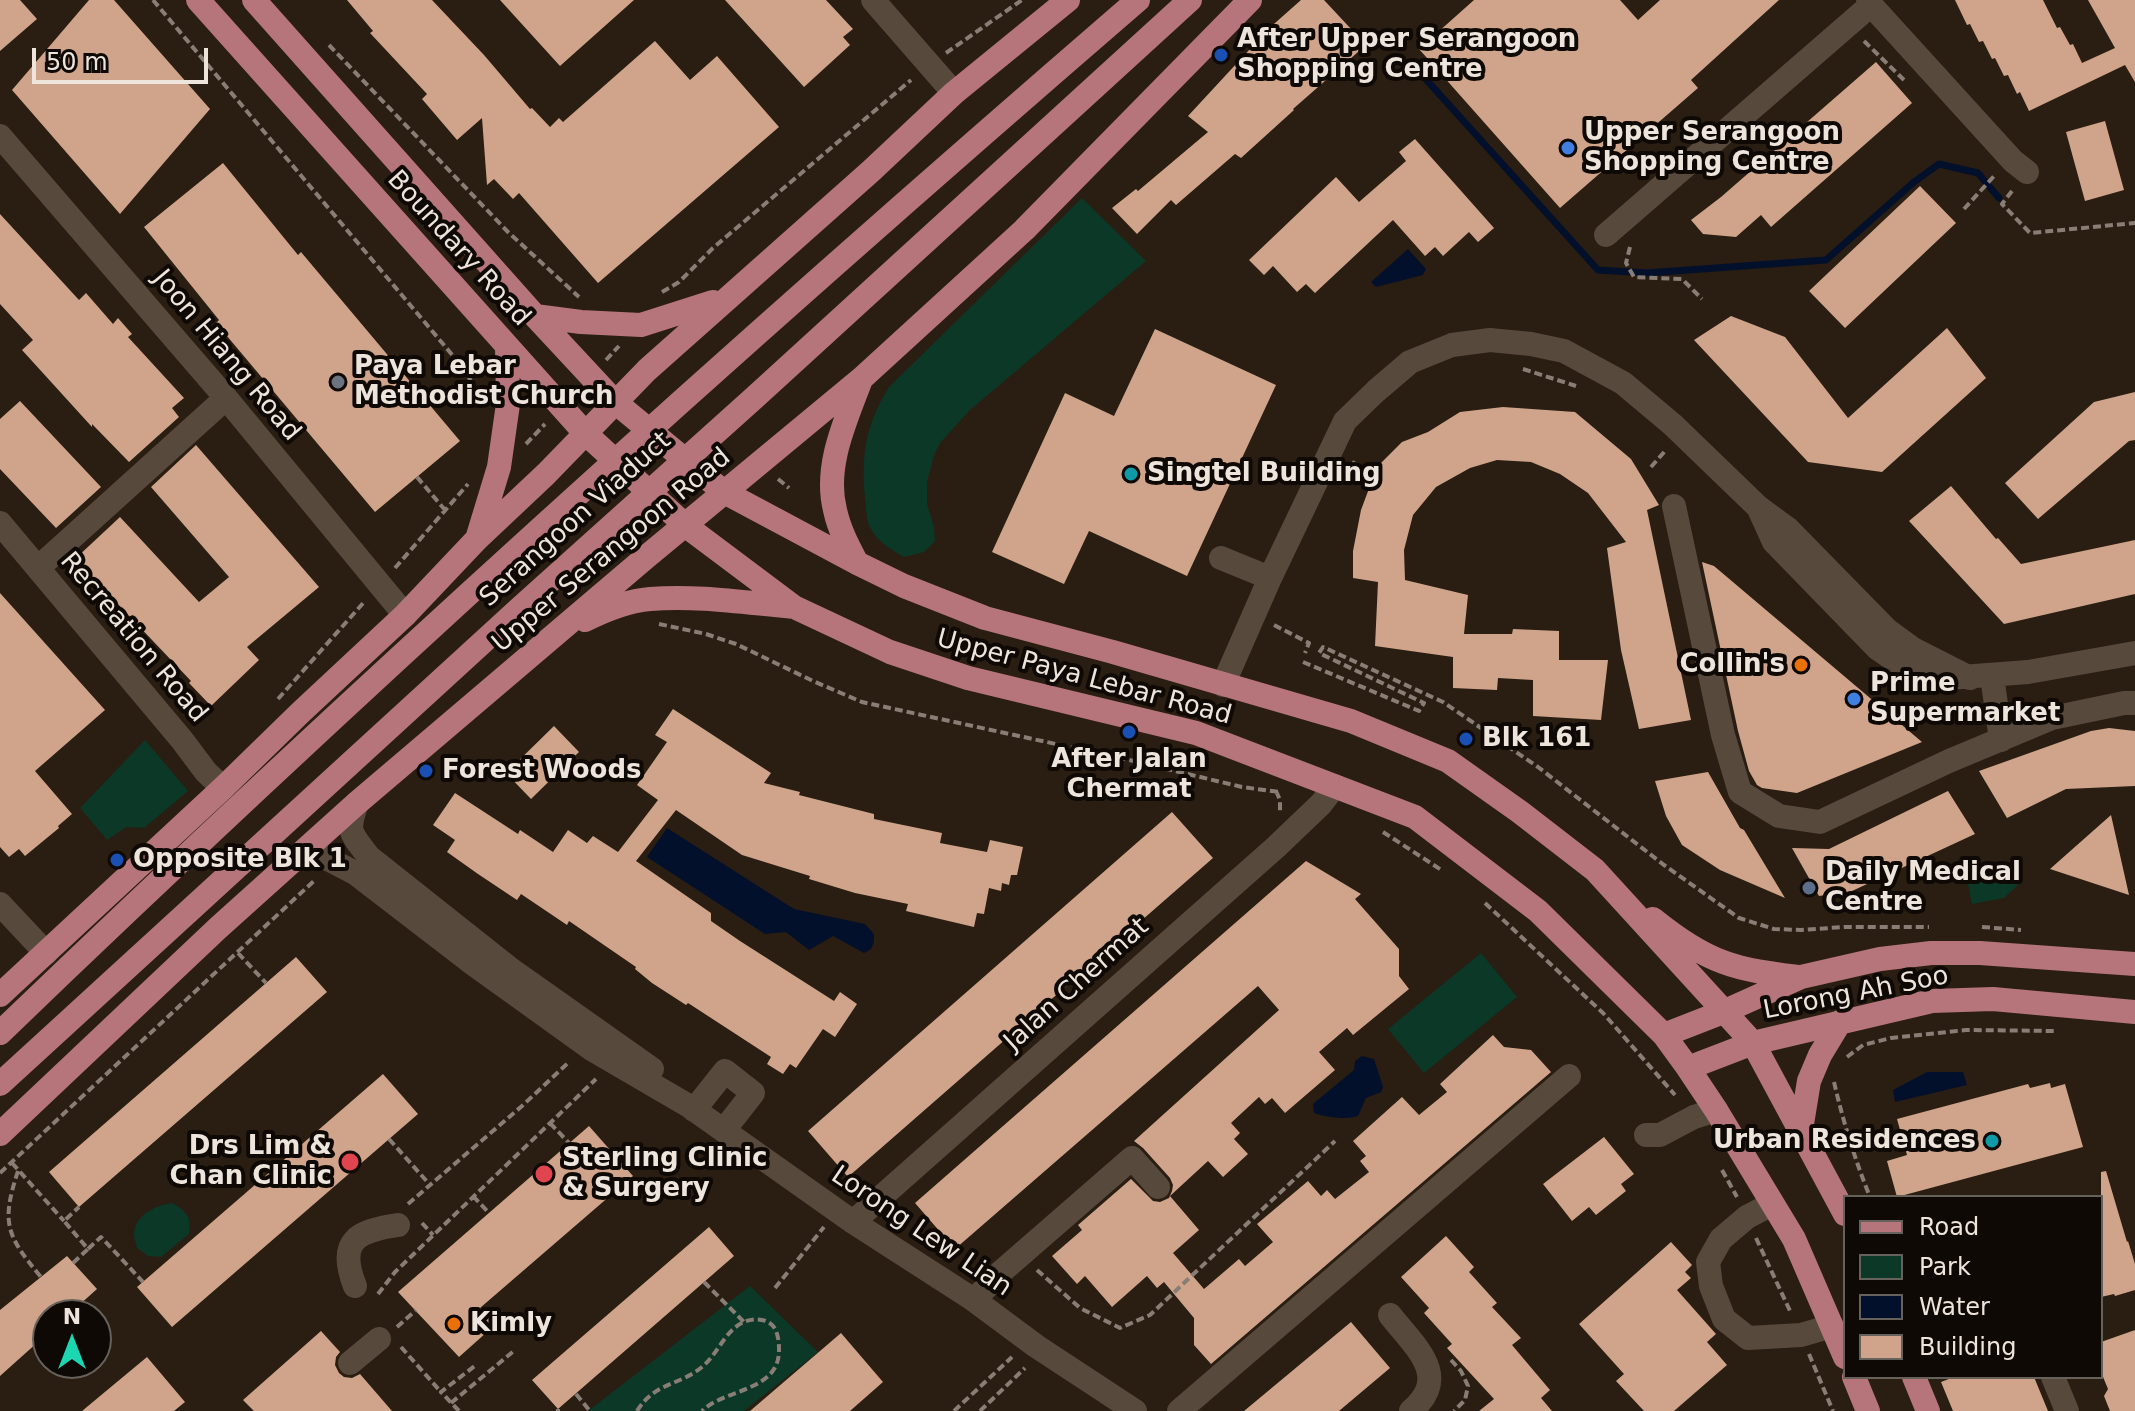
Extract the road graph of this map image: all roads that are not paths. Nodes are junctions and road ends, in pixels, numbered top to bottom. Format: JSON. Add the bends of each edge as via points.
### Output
{"nodes":[{"id":1,"x":198,"y":0,"type":"edge"},
{"id":2,"x":254,"y":0,"type":"edge"},
{"id":3,"x":873,"y":0,"type":"edge"},
{"id":4,"x":1068,"y":0,"type":"edge"},
{"id":5,"x":1138,"y":0,"type":"edge"},
{"id":6,"x":1190,"y":0,"type":"edge"},
{"id":7,"x":1250,"y":0,"type":"edge"},
{"id":8,"x":1866,"y":2,"type":"edge"},
{"id":9,"x":954,"y":93,"type":"junction"},
{"id":10,"x":0,"y":136,"type":"edge"},
{"id":11,"x":2027,"y":172,"type":"road end"},
{"id":12,"x":1606,"y":235,"type":"dead end"},
{"id":13,"x":726,"y":297,"type":"junction"},
{"id":14,"x":535,"y":316,"type":"junction"},
{"id":15,"x":507,"y":346,"type":"junction"},
{"id":16,"x":861,"y":379,"type":"junction"},
{"id":17,"x":226,"y":398,"type":"junction"},
{"id":18,"x":615,"y":402,"type":"junction"},
{"id":19,"x":585,"y":433,"type":"junction"},
{"id":20,"x":724,"y":492,"type":"junction"},
{"id":21,"x":1674,"y":506,"type":"dead end"},
{"id":22,"x":0,"y":523,"type":"edge"},
{"id":23,"x":686,"y":526,"type":"junction"},
{"id":24,"x":477,"y":539,"type":"junction"},
{"id":25,"x":1221,"y":558,"type":"dead end"},
{"id":26,"x":857,"y":563,"type":"junction"},
{"id":27,"x":38,"y":568,"type":"junction"},
{"id":28,"x":1270,"y":578,"type":"junction"},
{"id":29,"x":794,"y":607,"type":"junction"},
{"id":30,"x":405,"y":615,"type":"junction"},
{"id":31,"x":557,"y":633,"type":"junction"},
{"id":32,"x":2135,"y":653,"type":"edge"},
{"id":33,"x":1981,"y":677,"type":"junction"},
{"id":34,"x":1223,"y":685,"type":"junction"},
{"id":35,"x":2135,"y":703,"type":"edge"},
{"id":36,"x":2001,"y":740,"type":"junction"},
{"id":37,"x":223,"y":788,"type":"junction"},
{"id":38,"x":1328,"y":795,"type":"junction"},
{"id":39,"x":357,"y":803,"type":"junction"},
{"id":40,"x":306,"y":850,"type":"junction"},
{"id":41,"x":1595,"y":870,"type":"junction"},
{"id":42,"x":0,"y":904,"type":"edge"},
{"id":43,"x":46,"y":953,"type":"junction"},
{"id":44,"x":2135,"y":964,"type":"edge"},
{"id":45,"x":509,"y":968,"type":"junction"},
{"id":46,"x":1801,"y":977,"type":"junction"},
{"id":47,"x":0,"y":995,"type":"edge"},
{"id":48,"x":1723,"y":1012,"type":"junction"},
{"id":49,"x":2135,"y":1012,"type":"edge"},
{"id":50,"x":1840,"y":1022,"type":"junction"},
{"id":51,"x":0,"y":1033,"type":"edge"},
{"id":52,"x":1664,"y":1035,"type":"junction"},
{"id":53,"x":1753,"y":1043,"type":"junction"},
{"id":54,"x":1688,"y":1068,"type":"junction"},
{"id":55,"x":601,"y":1069,"type":"junction"},
{"id":56,"x":1569,"y":1076,"type":"dead end"},
{"id":57,"x":0,"y":1084,"type":"edge"},
{"id":58,"x":685,"y":1104,"type":"junction"},
{"id":59,"x":1705,"y":1114,"type":"junction"},
{"id":60,"x":724,"y":1130,"type":"junction"},
{"id":61,"x":1801,"y":1130,"type":"junction"},
{"id":62,"x":0,"y":1134,"type":"edge"},
{"id":63,"x":1646,"y":1135,"type":"dead end"},
{"id":64,"x":1158,"y":1187,"type":"dead end"},
{"id":65,"x":1772,"y":1204,"type":"junction"},
{"id":66,"x":1843,"y":1210,"type":"edge"},
{"id":67,"x":402,"y":1215,"type":"road end"},
{"id":68,"x":842,"y":1221,"type":"junction"},
{"id":69,"x":355,"y":1286,"type":"dead end"},
{"id":70,"x":974,"y":1300,"type":"junction"},
{"id":71,"x":1390,"y":1315,"type":"dead end"},
{"id":72,"x":1832,"y":1326,"type":"junction"},
{"id":73,"x":384,"y":1337,"type":"road end"},
{"id":74,"x":1843,"y":1352,"type":"edge"},
{"id":75,"x":350,"y":1363,"type":"dead end"},
{"id":76,"x":1855,"y":1379,"type":"edge"},
{"id":77,"x":1915,"y":1379,"type":"edge"},
{"id":78,"x":2054,"y":1379,"type":"edge"},
{"id":79,"x":1135,"y":1411,"type":"edge"},
{"id":80,"x":1179,"y":1411,"type":"edge"},
{"id":81,"x":1411,"y":1411,"type":"edge"},
{"id":82,"x":1868,"y":1411,"type":"edge"},
{"id":83,"x":1928,"y":1411,"type":"edge"},
{"id":84,"x":2067,"y":1411,"type":"edge"}],
"edges":[{"from":1,"to":15,"type":"main road","name":"Boundary Road"},
{"from":2,"to":14,"type":"main road","name":"Boundary Road"},
{"from":3,"to":9,"type":"street"},
{"from":4,"to":9,"type":"main road"},
{"from":5,"to":51,"type":"main road","name":"Serangoon Viaduct","via":[[522,546]]},
{"from":6,"to":57,"type":"main road","name":"Serangoon Viaduct"},
{"from":7,"to":16,"type":"main road","name":"Upper Serangoon Road","via":[[1024,230]]},
{"from":8,"to":11,"type":"street"},
{"from":8,"to":12,"type":"street"},
{"from":9,"to":13,"type":"main road"},
{"from":10,"to":17,"type":"street","name":"Joon Hiang Road"},
{"from":13,"to":14,"type":"main road","via":[[641,325]]},
{"from":13,"to":18,"type":"main road"},
{"from":14,"to":18,"type":"main road","name":"Boundary Road"},
{"from":15,"to":19,"type":"main road","name":"Boundary Road"},
{"from":15,"to":24,"type":"main road","via":[[508,404],[499,467]]},
{"from":16,"to":20,"type":"main road","name":"Upper Serangoon Road"},
{"from":16,"to":26,"type":"main road","via":[[842,428],[832,481],[841,532]]},
{"from":17,"to":27,"type":"street"},
{"from":17,"to":30,"type":"street","name":"Joon Hiang Road"},
{"from":18,"to":19,"type":"main road"},
{"from":18,"to":20,"type":"main road","name":"Boundary Road"},
{"from":19,"to":23,"type":"main road","name":"Boundary Road"},
{"from":19,"to":24,"type":"main road"},
{"from":20,"to":23,"type":"main road","name":"Upper Serangoon Road"},
{"from":20,"to":26,"type":"main road","name":"Upper Paya Lebar Road"},
{"from":21,"to":36,"type":"street","via":[[1740,792],[1779,816],[1820,822]]},
{"from":22,"to":27,"type":"street","name":"Recreation Road"},
{"from":23,"to":29,"type":"main road","name":"Upper Paya Lebar Road"},
{"from":23,"to":31,"type":"main road","name":"Upper Serangoon Road"},
{"from":24,"to":30,"type":"main road"},
{"from":25,"to":28,"type":"street"},
{"from":26,"to":34,"type":"main road","name":"Upper Paya Lebar Road","via":[[985,618]]},
{"from":27,"to":37,"type":"street","name":"Recreation Road"},
{"from":28,"to":33,"type":"street","via":[[1345,421],[1376,391],[1410,362],[1452,345],[1490,340],[1531,344],[1564,351],[1623,383],[1673,425],[1758,507],[1774,542],[1877,648],[1935,679]]},
{"from":28,"to":34,"type":"street"},
{"from":29,"to":31,"type":"main road","via":[[649,599],[610,608]]},
{"from":29,"to":38,"type":"main road","name":"Upper Paya Lebar Road","via":[[890,652],[968,678],[1196,733]]},
{"from":30,"to":37,"type":"main road"},
{"from":31,"to":39,"type":"main road","name":"Upper Serangoon Road"},
{"from":32,"to":33,"type":"street"},
{"from":33,"to":36,"type":"street"},
{"from":34,"to":41,"type":"main road","name":"Upper Paya Lebar Road","via":[[1351,721],[1448,761]]},
{"from":35,"to":36,"type":"street","via":[[2052,718]]},
{"from":37,"to":43,"type":"main road"},
{"from":38,"to":52,"type":"main road","name":"Upper Paya Lebar Road","via":[[1415,817],[1538,911]]},
{"from":38,"to":68,"type":"street","name":"Jalan Chermat"},
{"from":39,"to":40,"type":"main road","name":"Upper Serangoon Road"},
{"from":39,"to":45,"type":"street","name":"Lorong Lew Lian","via":[[351,833],[369,857]]},
{"from":40,"to":55,"type":"street","name":"Lorong Lew Lian","via":[[355,873]]},
{"from":40,"to":62,"type":"main road","name":"Upper Serangoon Road"},
{"from":41,"to":46,"type":"main road","via":[[1697,949],[1724,963]]},
{"from":41,"to":48,"type":"main road","name":"Upper Paya Lebar Road"},
{"from":42,"to":43,"type":"street"},
{"from":43,"to":47,"type":"main road"},
{"from":44,"to":46,"type":"main road","name":"Lorong Ah Soo","via":[[1931,953]]},
{"from":45,"to":55,"type":"street","name":"Lorong Lew Lian","via":[[608,1053]]},
{"from":45,"to":58,"type":"street","name":"Lorong Lew Lian","via":[[657,1072]]},
{"from":46,"to":48,"type":"main road","name":"Lorong Ah Soo"},
{"from":48,"to":52,"type":"main road","name":"Lorong Ah Soo"},
{"from":48,"to":53,"type":"main road","name":"Upper Paya Lebar Road"},
{"from":49,"to":50,"type":"main road","name":"Lorong Ah Soo","via":[[1993,999],[1932,1001]]},
{"from":50,"to":53,"type":"main road","name":"Lorong Ah Soo"},
{"from":50,"to":61,"type":"main road","via":[[1809,1081]]},
{"from":52,"to":54,"type":"main road","name":"Upper Paya Lebar Road"},
{"from":53,"to":54,"type":"main road","name":"Lorong Ah Soo"},
{"from":53,"to":61,"type":"main road","name":"Upper Paya Lebar Road"},
{"from":54,"to":59,"type":"main road","name":"Upper Paya Lebar Road"},
{"from":55,"to":58,"type":"street","name":"Lorong Lew Lian"},
{"from":56,"to":80,"type":"street"},
{"from":58,"to":60,"type":"street","name":"Lorong Lew Lian"},
{"from":58,"to":60,"type":"street","via":[[725,1071],[753,1093]]},
{"from":59,"to":63,"type":"street","via":[[1660,1135]]},
{"from":59,"to":65,"type":"main road","name":"Upper Paya Lebar Road"},
{"from":60,"to":68,"type":"street","name":"Lorong Lew Lian"},
{"from":61,"to":66,"type":"main road","name":"Upper Paya Lebar Road"},
{"from":64,"to":70,"type":"street","via":[[1132,1158]]},
{"from":65,"to":72,"type":"main road","name":"Upper Paya Lebar Road","via":[[1794,1239]]},
{"from":65,"to":72,"type":"street","via":[[1721,1239],[1708,1262],[1724,1319],[1748,1338],[1801,1335]]},
{"from":67,"to":69,"type":"street","via":[[360,1235],[348,1250]]},
{"from":68,"to":70,"type":"street","name":"Lorong Lew Lian"},
{"from":70,"to":79,"type":"street","name":"Lorong Lew Lian"},
{"from":71,"to":81,"type":"street","via":[[1430,1372],[1429,1388]]},
{"from":72,"to":74,"type":"main road","name":"Upper Paya Lebar Road"},
{"from":73,"to":75,"type":"street"},
{"from":76,"to":82,"type":"main road"},
{"from":77,"to":83,"type":"main road"},
{"from":78,"to":84,"type":"street"}]}
